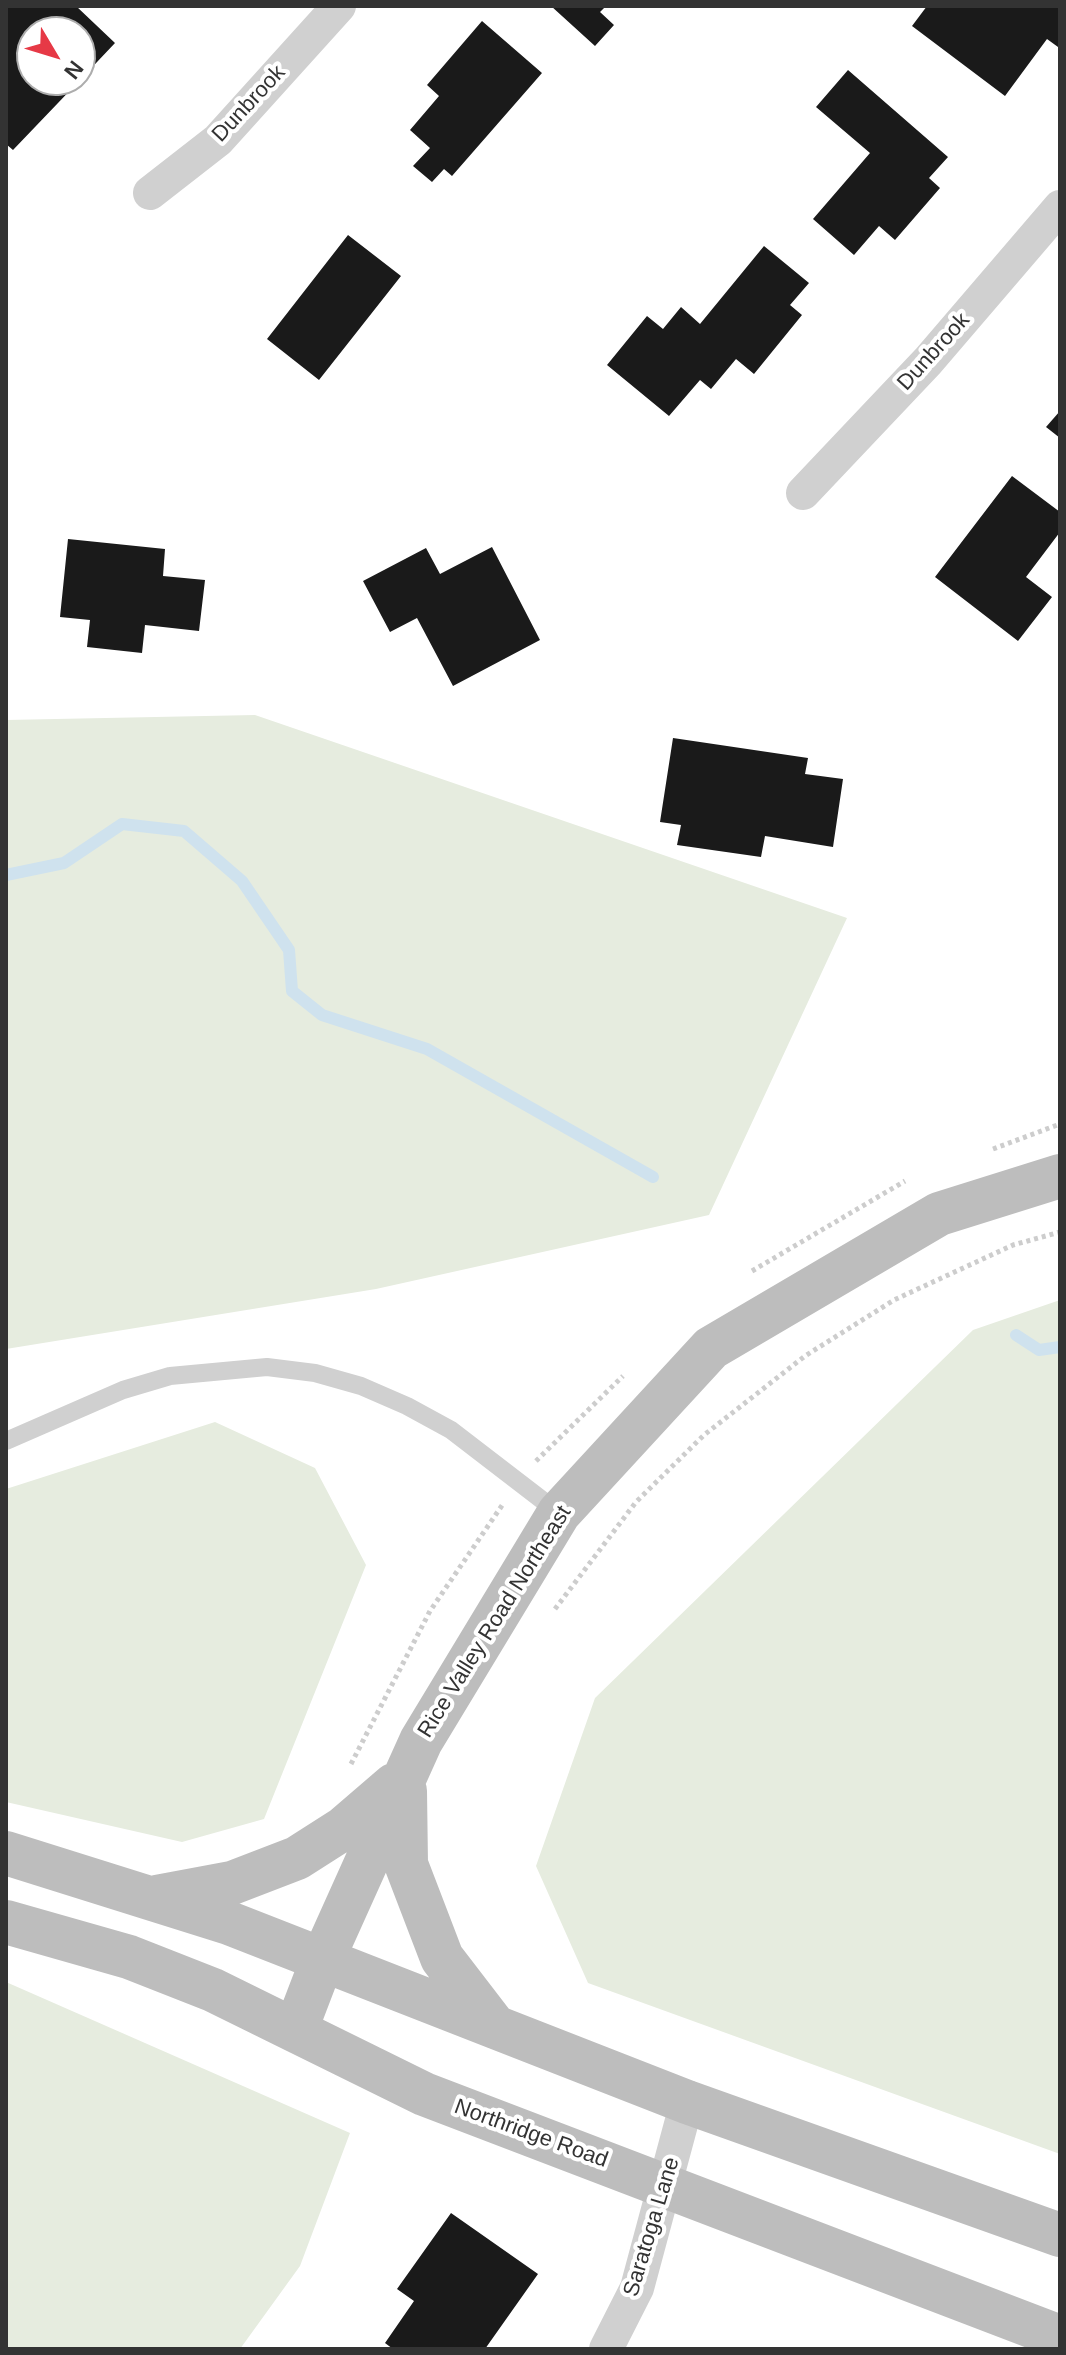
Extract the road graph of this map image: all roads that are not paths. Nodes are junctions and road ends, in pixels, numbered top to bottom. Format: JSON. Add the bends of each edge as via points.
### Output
{"nodes":[{"id":1,"x":339,"y":6,"type":"edge"},
{"id":2,"x":150,"y":193,"type":"dead end"},
{"id":3,"x":1060,"y":207,"type":"edge"},
{"id":4,"x":803,"y":493,"type":"dead end"},
{"id":5,"x":1060,"y":1176,"type":"edge"},
{"id":6,"x":6,"y":1441,"type":"edge"},
{"id":7,"x":559,"y":1513,"type":"junction"},
{"id":8,"x":405,"y":1776,"type":"junction"},
{"id":9,"x":6,"y":1853,"type":"edge"},
{"id":10,"x":151,"y":1899,"type":"junction"},
{"id":11,"x":6,"y":1922,"type":"edge"},
{"id":12,"x":322,"y":1961,"type":"junction"},
{"id":13,"x":495,"y":2027,"type":"junction"},
{"id":14,"x":296,"y":2029,"type":"junction"},
{"id":15,"x":687,"y":2102,"type":"junction"},
{"id":16,"x":666,"y":2187,"type":"junction"},
{"id":17,"x":1060,"y":2235,"type":"edge"},
{"id":18,"x":1060,"y":2337,"type":"edge"},
{"id":19,"x":606,"y":2349,"type":"edge"}],
"edges":[{"from":1,"to":2,"type":"street","name":"Dunbrook","via":[[218,140]]},
{"from":3,"to":4,"type":"street","name":"Dunbrook","via":[[928,361]]},
{"from":5,"to":7,"type":"main road","name":"Rice Valley Road Northeast","via":[[939,1214],[711,1348]]},
{"from":6,"to":7,"type":"lane","via":[[123,1390],[170,1376],[255,1367],[303,1371],[361,1386],[451,1430]]},
{"from":7,"to":8,"type":"main road","name":"Rice Valley Road Northeast"},
{"from":8,"to":10,"type":"main road","via":[[344,1828],[297,1858],[232,1883]]},
{"from":8,"to":12,"type":"main road","name":"Rice Valley Road Northeast"},
{"from":8,"to":13,"type":"main road","via":[[406,1864],[442,1958]]},
{"from":9,"to":10,"type":"main road"},
{"from":10,"to":12,"type":"main road","via":[[229,1923]]},
{"from":11,"to":14,"type":"main road","name":"Northridge Road","via":[[129,1957]]},
{"from":12,"to":13,"type":"main road"},
{"from":12,"to":14,"type":"main road","name":"Rice Valley Road Northeast"},
{"from":13,"to":15,"type":"main road"},
{"from":14,"to":16,"type":"main road","name":"Northridge Road","via":[[424,2094]]},
{"from":15,"to":16,"type":"street","name":"Saratoga Lane"},
{"from":15,"to":17,"type":"main road"},
{"from":16,"to":18,"type":"main road","name":"Northridge Road"},
{"from":16,"to":19,"type":"street","name":"Saratoga Lane","via":[[637,2288]]}]}
